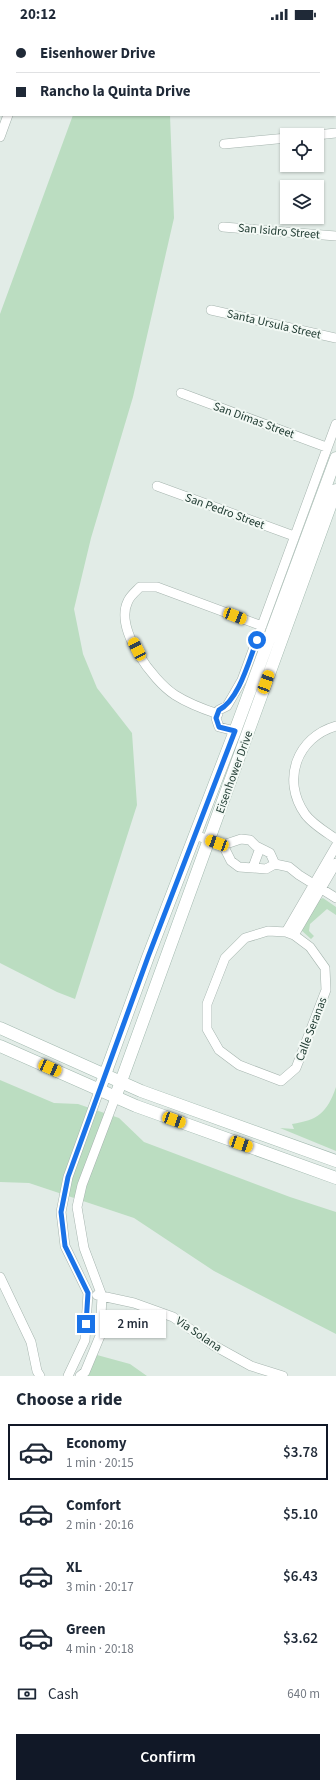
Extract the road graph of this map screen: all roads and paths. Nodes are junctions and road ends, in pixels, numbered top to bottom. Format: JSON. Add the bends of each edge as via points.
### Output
{"nodes":[{"id":1,"x":8,"y":116,"type":"edge"},
{"id":2,"x":336,"y":134,"type":"edge"},
{"id":3,"x":324,"y":135,"type":"edge"},
{"id":4,"x":0,"y":138,"type":"edge"},
{"id":5,"x":280,"y":139,"type":"edge"},
{"id":6,"x":224,"y":144,"type":"dead end"},
{"id":7,"x":223,"y":227,"type":"dead end"},
{"id":8,"x":336,"y":236,"type":"edge"},
{"id":9,"x":211,"y":310,"type":"dead end"},
{"id":10,"x":336,"y":338,"type":"edge"},
{"id":11,"x":181,"y":393,"type":"dead end"},
{"id":12,"x":336,"y":424,"type":"edge"},
{"id":13,"x":326,"y":447,"type":"junction"},
{"id":14,"x":336,"y":458,"type":"edge"},
{"id":15,"x":157,"y":486,"type":"dead end"},
{"id":16,"x":336,"y":490,"type":"edge"},
{"id":17,"x":294,"y":536,"type":"junction"},
{"id":18,"x":262,"y":626,"type":"junction"},
{"id":19,"x":218,"y":714,"type":"junction"},
{"id":20,"x":336,"y":726,"type":"edge"},
{"id":21,"x":235,"y":731,"type":"junction"},
{"id":22,"x":195,"y":835,"type":"junction"},
{"id":23,"x":336,"y":839,"type":"edge"},
{"id":24,"x":209,"y":840,"type":"junction"},
{"id":25,"x":223,"y":845,"type":"junction"},
{"id":26,"x":336,"y":846,"type":"edge"},
{"id":27,"x":260,"y":848,"type":"junction"},
{"id":28,"x":336,"y":863,"type":"edge"},
{"id":29,"x":277,"y":865,"type":"junction"},
{"id":30,"x":253,"y":867,"type":"junction"},
{"id":31,"x":317,"y":885,"type":"junction"},
{"id":32,"x":336,"y":898,"type":"edge"},
{"id":33,"x":290,"y":934,"type":"junction"},
{"id":34,"x":0,"y":1028,"type":"edge"},
{"id":35,"x":0,"y":1046,"type":"edge"},
{"id":36,"x":106,"y":1076,"type":"junction"},
{"id":37,"x":122,"y":1083,"type":"junction"},
{"id":38,"x":100,"y":1091,"type":"junction"},
{"id":39,"x":115,"y":1098,"type":"junction"},
{"id":40,"x":336,"y":1161,"type":"edge"},
{"id":41,"x":336,"y":1178,"type":"edge"},
{"id":42,"x":0,"y":1277,"type":"edge"},
{"id":43,"x":88,"y":1293,"type":"junction"},
{"id":44,"x":102,"y":1296,"type":"junction"},
{"id":45,"x":40,"y":1376,"type":"edge"},
{"id":46,"x":68,"y":1376,"type":"edge"},
{"id":47,"x":80,"y":1376,"type":"edge"},
{"id":48,"x":284,"y":1376,"type":"edge"}],
"edges":[{"from":1,"to":4,"type":"street"},
{"from":2,"to":3,"type":"street"},
{"from":5,"to":6,"type":"street"},
{"from":7,"to":8,"type":"street","name":"San Isidro Street"},
{"from":9,"to":10,"type":"street","name":"Santa Ursula Street"},
{"from":11,"to":13,"type":"street","name":"San Dimas Street"},
{"from":12,"to":13,"type":"street"},
{"from":13,"to":17,"type":"street"},
{"from":14,"to":21,"type":"main road","name":"Eisenhower Drive"},
{"from":15,"to":17,"type":"street","name":"San Pedro Street"},
{"from":16,"to":24,"type":"main road","name":"Eisenhower Drive"},
{"from":17,"to":18,"type":"street"},
{"from":18,"to":19,"type":"street","via":[[242,680],[227,706],[219,710]]},
{"from":18,"to":19,"type":"street","via":[[157,587],[140,587],[128,602],[125,621],[138,652],[153,676],[174,695],[194,706]]},
{"from":19,"to":21,"type":"street","name":"Eisenhower Drive","via":[[216,718],[219,727]]},
{"from":20,"to":23,"type":"street","via":[[323,730],[302,749],[296,761],[293,780],[296,798],[305,815]]},
{"from":21,"to":22,"type":"main road","name":"Eisenhower Drive"},
{"from":22,"to":24,"type":"street"},
{"from":22,"to":36,"type":"main road","name":"Eisenhower Drive"},
{"from":24,"to":25,"type":"street"},
{"from":24,"to":37,"type":"main road","name":"Eisenhower Drive"},
{"from":25,"to":27,"type":"street","via":[[245,838]]},
{"from":25,"to":30,"type":"street","via":[[235,865]]},
{"from":26,"to":31,"type":"street"},
{"from":27,"to":29,"type":"street","via":[[270,853]]},
{"from":27,"to":30,"type":"street"},
{"from":28,"to":31,"type":"street"},
{"from":29,"to":30,"type":"street","via":[[266,869]]},
{"from":29,"to":31,"type":"street","via":[[289,866]]},
{"from":31,"to":32,"type":"street"},
{"from":31,"to":33,"type":"street"},
{"from":33,"to":33,"type":"street","name":"Calle Seranas","via":[[268,931],[244,938],[225,958],[207,1004],[207,1029],[219,1050],[239,1065],[281,1082],[296,1068],[326,990],[325,968],[310,947]]},
{"from":34,"to":36,"type":"main road"},
{"from":35,"to":38,"type":"main road"},
{"from":36,"to":37,"type":"main road"},
{"from":36,"to":38,"type":"main road","name":"Eisenhower Drive"},
{"from":37,"to":39,"type":"main road","name":"Eisenhower Drive"},
{"from":37,"to":40,"type":"main road"},
{"from":38,"to":39,"type":"main road"},
{"from":38,"to":43,"type":"street","via":[[68,1177],[61,1212],[65,1246]]},
{"from":39,"to":41,"type":"main road"},
{"from":39,"to":44,"type":"street","via":[[82,1185],[78,1207],[84,1248]]},
{"from":42,"to":45,"type":"street","via":[[31,1342]]},
{"from":43,"to":44,"type":"street","name":"Via Solana"},
{"from":43,"to":46,"type":"street","via":[[85,1340]]},
{"from":44,"to":47,"type":"street","via":[[100,1336],[85,1372]]},
{"from":44,"to":48,"type":"street","name":"Via Solana","via":[[134,1303],[173,1317],[213,1345],[251,1366]]}]}
